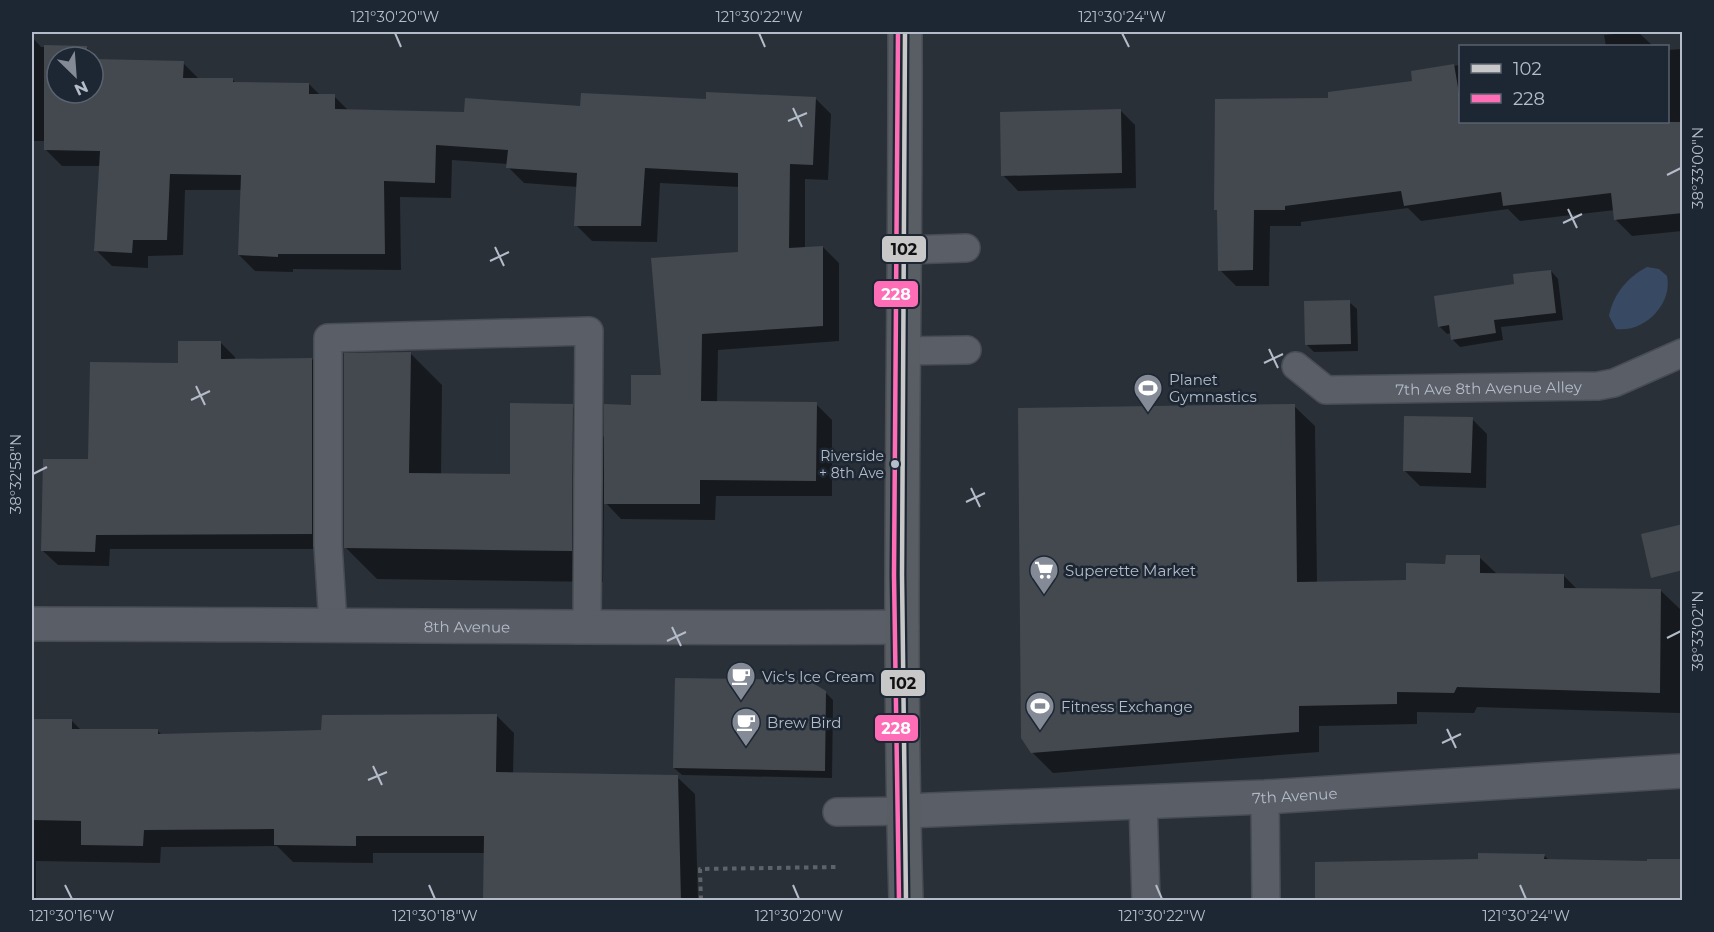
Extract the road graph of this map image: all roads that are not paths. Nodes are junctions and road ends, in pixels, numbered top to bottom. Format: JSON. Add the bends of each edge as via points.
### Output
{"nodes":[{"id":1,"x":905,"y":32,"type":"edge"},
{"id":2,"x":966,"y":248,"type":"dead end"},
{"id":3,"x":906,"y":250,"type":"junction"},
{"id":4,"x":966,"y":350,"type":"dead end"},
{"id":5,"x":905,"y":351,"type":"junction"},
{"id":6,"x":1683,"y":353,"type":"edge"},
{"id":7,"x":1296,"y":366,"type":"dead end"},
{"id":8,"x":32,"y":624,"type":"edge"},
{"id":9,"x":333,"y":624,"type":"junction"},
{"id":10,"x":587,"y":627,"type":"junction"},
{"id":11,"x":902,"y":627,"type":"junction"},
{"id":12,"x":1683,"y":771,"type":"edge"},
{"id":13,"x":1266,"y":797,"type":"junction"},
{"id":14,"x":1143,"y":802,"type":"junction"},
{"id":15,"x":905,"y":811,"type":"junction"},
{"id":16,"x":837,"y":812,"type":"dead end"},
{"id":17,"x":906,"y":900,"type":"edge"},
{"id":18,"x":1146,"y":900,"type":"edge"},
{"id":19,"x":1266,"y":900,"type":"edge"}],
"edges":[{"from":1,"to":3,"type":"main road"},
{"from":2,"to":3,"type":"lane"},
{"from":3,"to":5,"type":"main road"},
{"from":4,"to":5,"type":"lane"},
{"from":5,"to":11,"type":"main road"},
{"from":6,"to":7,"type":"lane","name":"7th Ave 8th Avenue Alley","via":[[1598,386],[1326,390]]},
{"from":8,"to":9,"type":"street","name":"8th Avenue"},
{"from":9,"to":10,"type":"street","name":"8th Avenue"},
{"from":9,"to":10,"type":"lane","via":[[328,545],[328,338],[589,331]]},
{"from":10,"to":11,"type":"street","name":"8th Avenue"},
{"from":11,"to":15,"type":"main road"},
{"from":12,"to":13,"type":"street","name":"7th Avenue"},
{"from":13,"to":14,"type":"street","name":"7th Avenue"},
{"from":13,"to":19,"type":"lane"},
{"from":14,"to":15,"type":"street","name":"7th Avenue"},
{"from":14,"to":18,"type":"lane"},
{"from":15,"to":16,"type":"lane"},
{"from":15,"to":17,"type":"main road"}]}
